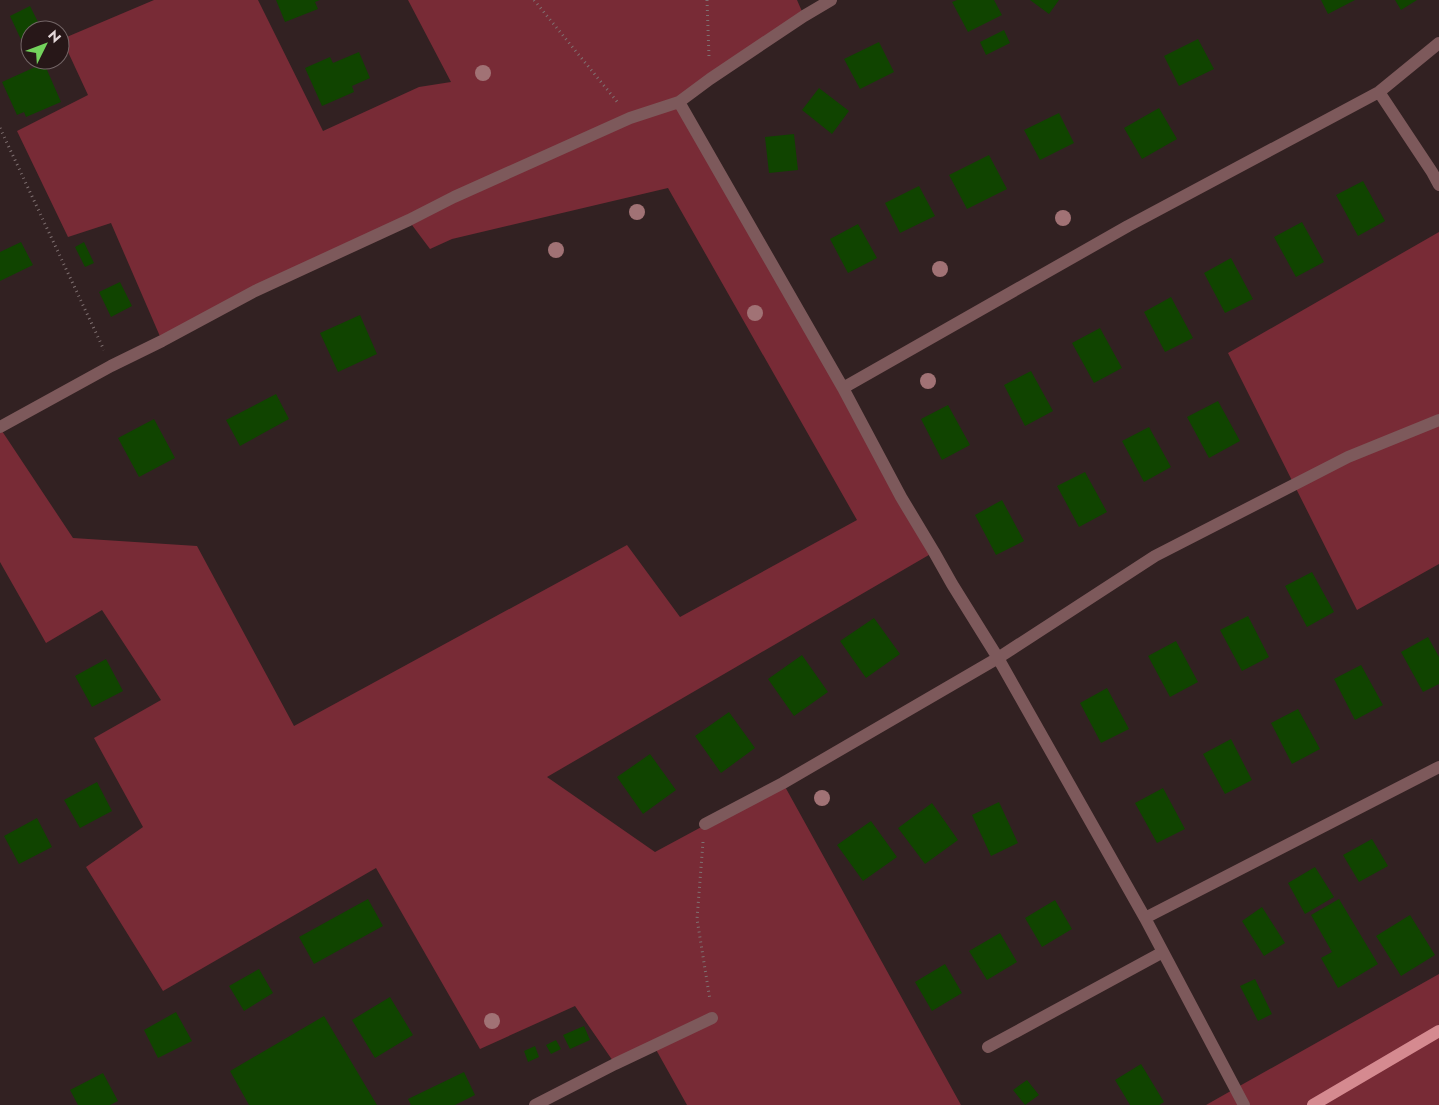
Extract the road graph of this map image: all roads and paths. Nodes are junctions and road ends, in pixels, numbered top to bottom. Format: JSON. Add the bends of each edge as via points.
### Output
{"nodes":[{"id":1,"x":534,"y":0,"type":"edge"},
{"id":2,"x":706,"y":0,"type":"edge"},
{"id":3,"x":831,"y":0,"type":"edge"},
{"id":4,"x":1439,"y":44,"type":"edge"},
{"id":5,"x":710,"y":79,"type":"junction"},
{"id":6,"x":1379,"y":92,"type":"junction"},
{"id":7,"x":679,"y":102,"type":"junction"},
{"id":8,"x":630,"y":118,"type":"junction"},
{"id":9,"x":0,"y":128,"type":"edge"},
{"id":10,"x":1439,"y":185,"type":"edge"},
{"id":11,"x":111,"y":366,"type":"junction"},
{"id":12,"x":843,"y":388,"type":"junction"},
{"id":13,"x":1439,"y":420,"type":"edge"},
{"id":14,"x":0,"y":427,"type":"edge"},
{"id":15,"x":998,"y":658,"type":"junction"},
{"id":16,"x":1439,"y":767,"type":"edge"},
{"id":17,"x":705,"y":824,"type":"joint"},
{"id":18,"x":1145,"y":918,"type":"junction"},
{"id":19,"x":1163,"y":952,"type":"junction"},
{"id":20,"x":712,"y":1018,"type":"joint"},
{"id":21,"x":1439,"y":1031,"type":"edge"},
{"id":22,"x":988,"y":1048,"type":"dead end"},
{"id":23,"x":535,"y":1105,"type":"edge"},
{"id":24,"x":1244,"y":1105,"type":"edge"},
{"id":25,"x":1313,"y":1105,"type":"edge"}],
"edges":[{"from":1,"to":8,"type":"path"},
{"from":2,"to":5,"type":"path"},
{"from":3,"to":5,"type":"street"},
{"from":4,"to":6,"type":"street"},
{"from":5,"to":7,"type":"street"},
{"from":6,"to":10,"type":"street"},
{"from":6,"to":12,"type":"street","via":[[1128,226]]},
{"from":7,"to":8,"type":"street"},
{"from":7,"to":12,"type":"street"},
{"from":8,"to":11,"type":"street","via":[[255,291]]},
{"from":9,"to":11,"type":"path"},
{"from":11,"to":14,"type":"street"},
{"from":12,"to":15,"type":"street","via":[[901,497]]},
{"from":13,"to":15,"type":"street","via":[[1348,457],[1156,556]]},
{"from":15,"to":17,"type":"street","via":[[783,783]]},
{"from":15,"to":18,"type":"street"},
{"from":16,"to":18,"type":"street"},
{"from":17,"to":20,"type":"path","via":[[697,919]]},
{"from":18,"to":19,"type":"street"},
{"from":19,"to":22,"type":"street"},
{"from":19,"to":24,"type":"street"},
{"from":20,"to":23,"type":"street"},
{"from":21,"to":25,"type":"main road"}]}
